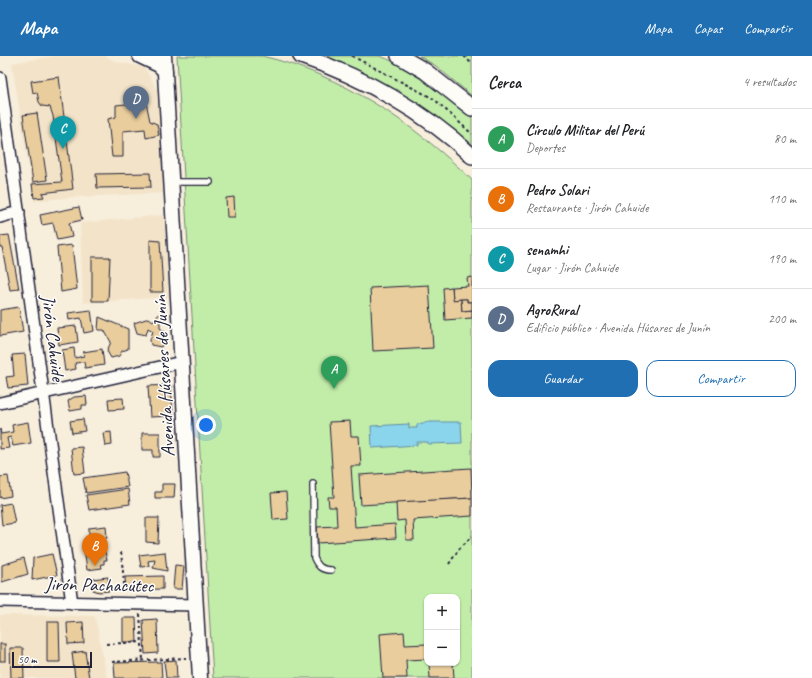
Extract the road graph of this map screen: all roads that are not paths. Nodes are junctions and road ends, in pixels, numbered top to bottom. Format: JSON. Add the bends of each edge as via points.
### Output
{"nodes":[{"id":1,"x":140,"y":56,"type":"edge"},
{"id":2,"x":164,"y":56,"type":"edge"},
{"id":3,"x":301,"y":56,"type":"edge"},
{"id":4,"x":399,"y":56,"type":"edge"},
{"id":5,"x":165,"y":71,"type":"junction"},
{"id":6,"x":0,"y":78,"type":"edge"},
{"id":7,"x":472,"y":108,"type":"edge"},
{"id":8,"x":472,"y":156,"type":"edge"},
{"id":9,"x":172,"y":182,"type":"junction"},
{"id":10,"x":210,"y":182,"type":"dead end"},
{"id":11,"x":19,"y":212,"type":"junction"},
{"id":12,"x":0,"y":217,"type":"edge"},
{"id":13,"x":182,"y":362,"type":"junction"},
{"id":14,"x":42,"y":394,"type":"junction"},
{"id":15,"x":0,"y":403,"type":"edge"},
{"id":16,"x":313,"y":484,"type":"dead end"},
{"id":17,"x":331,"y":570,"type":"dead end"},
{"id":18,"x":0,"y":601,"type":"edge"},
{"id":19,"x":72,"y":603,"type":"junction"},
{"id":20,"x":196,"y":605,"type":"junction"},
{"id":21,"x":200,"y":678,"type":"edge"}],
"edges":[{"from":1,"to":5,"type":"street"},
{"from":2,"to":5,"type":"street","name":"Avenida Húsares de Junín"},
{"from":3,"to":8,"type":"main road","via":[[370,85],[433,124]]},
{"from":4,"to":7,"type":"main road","via":[[425,71]]},
{"from":5,"to":9,"type":"street","name":"Avenida Húsares de Junín"},
{"from":6,"to":11,"type":"street","name":"Jirón Cahuide"},
{"from":9,"to":10,"type":"lane"},
{"from":9,"to":13,"type":"street","name":"Avenida Húsares de Junín"},
{"from":11,"to":12,"type":"street"},
{"from":11,"to":14,"type":"street","name":"Jirón Cahuide"},
{"from":13,"to":14,"type":"street"},
{"from":13,"to":20,"type":"street","name":"Avenida Húsares de Junín"},
{"from":14,"to":15,"type":"street"},
{"from":14,"to":19,"type":"street","name":"Jirón Cahuide"},
{"from":16,"to":17,"type":"lane","via":[[314,558],[317,565],[324,570]]},
{"from":18,"to":19,"type":"street","name":"Jirón Pachacútec"},
{"from":19,"to":20,"type":"street","name":"Jirón Pachacútec"},
{"from":20,"to":21,"type":"street","name":"Avenida Húsares de Junín"}]}
